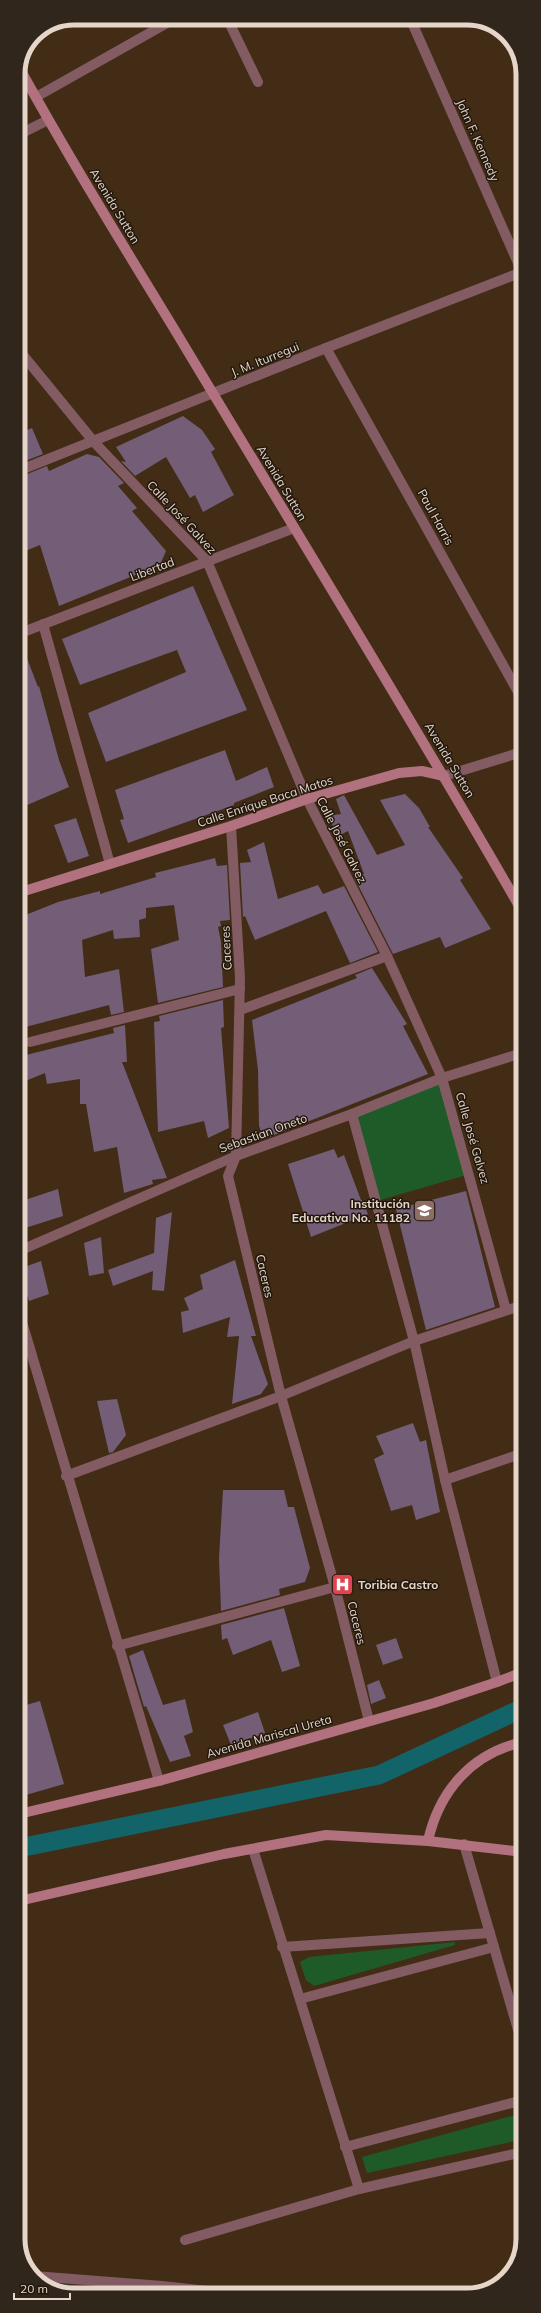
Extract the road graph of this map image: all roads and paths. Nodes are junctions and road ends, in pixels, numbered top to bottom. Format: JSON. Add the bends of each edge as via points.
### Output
{"nodes":[{"id":1,"x":164,"y":25,"type":"edge"},
{"id":2,"x":230,"y":25,"type":"edge"},
{"id":3,"x":413,"y":25,"type":"edge"},
{"id":4,"x":25,"y":77,"type":"edge"},
{"id":5,"x":258,"y":82,"type":"dead end"},
{"id":6,"x":36,"y":97,"type":"junction"},
{"id":7,"x":48,"y":120,"type":"junction"},
{"id":8,"x":25,"y":132,"type":"edge"},
{"id":9,"x":516,"y":258,"type":"edge"},
{"id":10,"x":516,"y":274,"type":"edge"},
{"id":11,"x":326,"y":348,"type":"junction"},
{"id":12,"x":25,"y":358,"type":"edge"},
{"id":13,"x":213,"y":394,"type":"junction"},
{"id":14,"x":94,"y":442,"type":"junction"},
{"id":15,"x":25,"y":468,"type":"edge"},
{"id":16,"x":294,"y":528,"type":"junction"},
{"id":17,"x":207,"y":561,"type":"junction"},
{"id":18,"x":43,"y":624,"type":"junction"},
{"id":19,"x":25,"y":631,"type":"edge"},
{"id":20,"x":516,"y":688,"type":"edge"},
{"id":21,"x":516,"y":754,"type":"edge"},
{"id":22,"x":444,"y":776,"type":"junction"},
{"id":23,"x":307,"y":799,"type":"junction"},
{"id":24,"x":231,"y":826,"type":"junction"},
{"id":25,"x":110,"y":864,"type":"junction"},
{"id":26,"x":25,"y":891,"type":"edge"},
{"id":27,"x":516,"y":901,"type":"edge"},
{"id":28,"x":387,"y":956,"type":"junction"},
{"id":29,"x":240,"y":989,"type":"junction"},
{"id":30,"x":240,"y":1010,"type":"junction"},
{"id":31,"x":30,"y":1042,"type":"dead end"},
{"id":32,"x":516,"y":1055,"type":"edge"},
{"id":33,"x":442,"y":1078,"type":"junction"},
{"id":34,"x":352,"y":1114,"type":"junction"},
{"id":35,"x":236,"y":1156,"type":"junction"},
{"id":36,"x":25,"y":1248,"type":"edge"},
{"id":37,"x":516,"y":1307,"type":"edge"},
{"id":38,"x":506,"y":1310,"type":"junction"},
{"id":39,"x":25,"y":1333,"type":"edge"},
{"id":40,"x":414,"y":1341,"type":"junction"},
{"id":41,"x":281,"y":1396,"type":"junction"},
{"id":42,"x":516,"y":1455,"type":"edge"},
{"id":43,"x":66,"y":1476,"type":"junction"},
{"id":44,"x":445,"y":1480,"type":"junction"},
{"id":45,"x":335,"y":1587,"type":"junction"},
{"id":46,"x":117,"y":1646,"type":"junction"},
{"id":47,"x":516,"y":1675,"type":"edge"},
{"id":48,"x":497,"y":1682,"type":"junction"},
{"id":49,"x":369,"y":1721,"type":"junction"},
{"id":50,"x":516,"y":1744,"type":"edge"},
{"id":51,"x":159,"y":1781,"type":"junction"},
{"id":52,"x":25,"y":1813,"type":"edge"},
{"id":53,"x":428,"y":1841,"type":"junction"},
{"id":54,"x":464,"y":1844,"type":"junction"},
{"id":55,"x":254,"y":1849,"type":"junction"},
{"id":56,"x":516,"y":1851,"type":"edge"},
{"id":57,"x":25,"y":1900,"type":"edge"},
{"id":58,"x":490,"y":1933,"type":"junction"},
{"id":59,"x":282,"y":1947,"type":"junction"},
{"id":60,"x":494,"y":1947,"type":"junction"},
{"id":61,"x":300,"y":1999,"type":"junction"},
{"id":62,"x":516,"y":2023,"type":"edge"},
{"id":63,"x":516,"y":2102,"type":"edge"},
{"id":64,"x":345,"y":2147,"type":"junction"},
{"id":65,"x":516,"y":2154,"type":"edge"},
{"id":66,"x":359,"y":2189,"type":"junction"},
{"id":67,"x":185,"y":2240,"type":"dead end"},
{"id":68,"x":43,"y":2277,"type":"edge"},
{"id":69,"x":180,"y":2288,"type":"edge"}],
"edges":[{"from":1,"to":6,"type":"street"},
{"from":2,"to":5,"type":"street"},
{"from":3,"to":9,"type":"street","name":"John F. Kennedy"},
{"from":4,"to":6,"type":"street","name":"Avenida Sutton"},
{"from":6,"to":7,"type":"street","name":"Avenida Sutton"},
{"from":7,"to":8,"type":"street"},
{"from":7,"to":13,"type":"street","name":"Avenida Sutton"},
{"from":10,"to":11,"type":"street","name":"J. M. Iturregui"},
{"from":11,"to":13,"type":"street","name":"J. M. Iturregui"},
{"from":11,"to":20,"type":"street","name":"Paul Harris"},
{"from":12,"to":14,"type":"street","name":"Calle José Galvez"},
{"from":13,"to":14,"type":"street","name":"J. M. Iturregui"},
{"from":13,"to":16,"type":"street","name":"Avenida Sutton"},
{"from":14,"to":15,"type":"street","name":"J. M. Iturregui"},
{"from":14,"to":17,"type":"street","name":"Calle José Galvez"},
{"from":16,"to":17,"type":"street","name":"Libertad"},
{"from":16,"to":22,"type":"street","name":"Avenida Sutton"},
{"from":17,"to":18,"type":"street","name":"Libertad"},
{"from":17,"to":23,"type":"street","name":"Calle José Galvez"},
{"from":18,"to":19,"type":"street","name":"Libertad"},
{"from":18,"to":25,"type":"street"},
{"from":21,"to":22,"type":"street","name":"Calle Enrique Baca Matos"},
{"from":22,"to":23,"type":"street","name":"Calle Enrique Baca Matos","via":[[422,772],[399,773]]},
{"from":22,"to":27,"type":"street","name":"Avenida Sutton"},
{"from":23,"to":24,"type":"street","name":"Calle Enrique Baca Matos"},
{"from":23,"to":28,"type":"street","name":"Calle José Galvez"},
{"from":24,"to":25,"type":"street","name":"Calle Enrique Baca Matos"},
{"from":24,"to":29,"type":"street","name":"Caceres"},
{"from":25,"to":26,"type":"street","name":"Calle Enrique Baca Matos"},
{"from":28,"to":30,"type":"street"},
{"from":28,"to":33,"type":"street","name":"Calle José Galvez"},
{"from":29,"to":30,"type":"street","name":"Caceres"},
{"from":29,"to":31,"type":"street"},
{"from":30,"to":35,"type":"street","name":"Caceres"},
{"from":32,"to":33,"type":"street","name":"Sebastian Oneto"},
{"from":33,"to":34,"type":"street","name":"Sebastian Oneto"},
{"from":33,"to":38,"type":"street","name":"Calle José Galvez"},
{"from":34,"to":35,"type":"street","name":"Sebastian Oneto"},
{"from":34,"to":40,"type":"street"},
{"from":35,"to":36,"type":"street","name":"Sebastian Oneto"},
{"from":35,"to":41,"type":"street","name":"Caceres","via":[[228,1176]]},
{"from":37,"to":38,"type":"street"},
{"from":38,"to":40,"type":"street"},
{"from":39,"to":43,"type":"street"},
{"from":40,"to":41,"type":"street"},
{"from":40,"to":44,"type":"street"},
{"from":41,"to":43,"type":"street"},
{"from":41,"to":45,"type":"street","name":"Caceres"},
{"from":42,"to":44,"type":"street"},
{"from":43,"to":46,"type":"street"},
{"from":44,"to":48,"type":"street"},
{"from":45,"to":46,"type":"street"},
{"from":45,"to":49,"type":"street","name":"Caceres"},
{"from":46,"to":51,"type":"street"},
{"from":47,"to":48,"type":"street","name":"Avenida Mariscal Ureta"},
{"from":48,"to":49,"type":"street","name":"Avenida Mariscal Ureta"},
{"from":49,"to":51,"type":"street","name":"Avenida Mariscal Ureta"},
{"from":50,"to":53,"type":"street","via":[[496,1750],[482,1758],[456,1780],[438,1808]]},
{"from":51,"to":52,"type":"street","name":"Avenida Mariscal Ureta"},
{"from":53,"to":54,"type":"street"},
{"from":53,"to":55,"type":"street","via":[[326,1835]]},
{"from":54,"to":56,"type":"street"},
{"from":54,"to":58,"type":"street"},
{"from":55,"to":57,"type":"street"},
{"from":55,"to":59,"type":"street"},
{"from":58,"to":59,"type":"street"},
{"from":58,"to":60,"type":"street"},
{"from":59,"to":61,"type":"street"},
{"from":60,"to":61,"type":"street"},
{"from":60,"to":62,"type":"street"},
{"from":61,"to":64,"type":"street"},
{"from":63,"to":64,"type":"street"},
{"from":64,"to":66,"type":"street"},
{"from":65,"to":66,"type":"street"},
{"from":66,"to":67,"type":"street"},
{"from":68,"to":69,"type":"street"}]}
